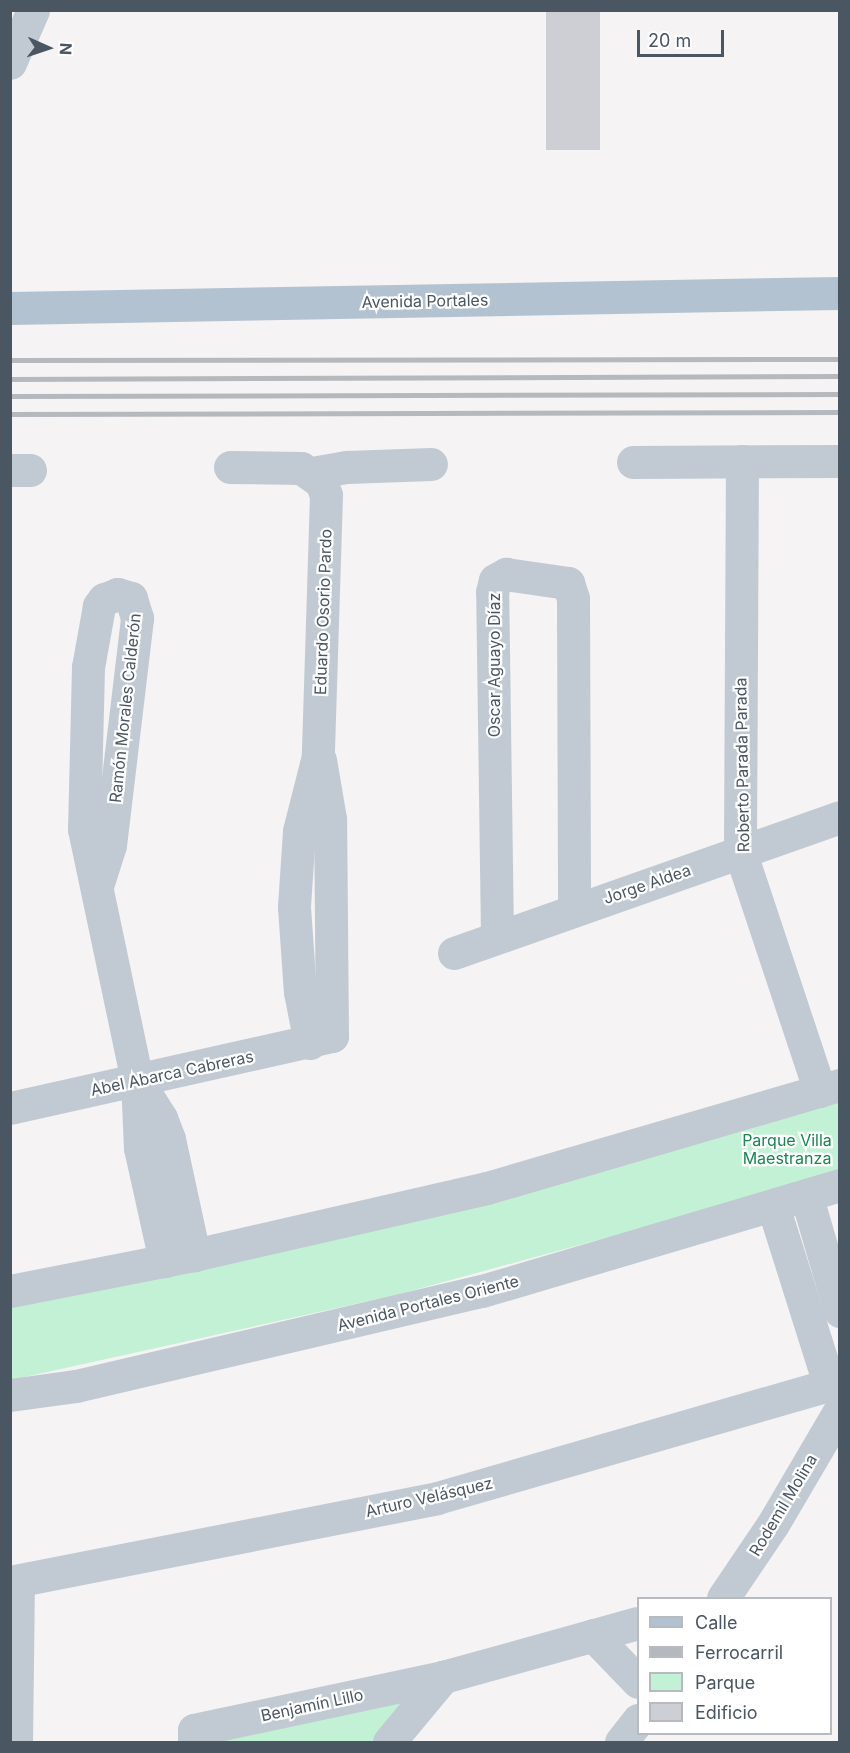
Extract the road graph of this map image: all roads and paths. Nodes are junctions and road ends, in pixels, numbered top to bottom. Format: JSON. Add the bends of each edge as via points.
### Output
{"nodes":[{"id":1,"x":33,"y":10,"type":"edge"},
{"id":2,"x":10,"y":63,"type":"edge"},
{"id":3,"x":840,"y":294,"type":"edge"},
{"id":4,"x":10,"y":308,"type":"edge"},
{"id":5,"x":742,"y":461,"type":"junction"},
{"id":6,"x":840,"y":461,"type":"edge"},
{"id":7,"x":633,"y":462,"type":"dead end"},
{"id":8,"x":431,"y":464,"type":"dead end"},
{"id":9,"x":230,"y":467,"type":"dead end"},
{"id":10,"x":312,"y":473,"type":"junction"},
{"id":11,"x":840,"y":817,"type":"edge"},
{"id":12,"x":740,"y":851,"type":"junction"},
{"id":13,"x":97,"y":886,"type":"junction"},
{"id":14,"x":574,"y":910,"type":"junction"},
{"id":15,"x":497,"y":937,"type":"junction"},
{"id":16,"x":454,"y":952,"type":"dead end"},
{"id":17,"x":321,"y":1040,"type":"joint"},
{"id":18,"x":137,"y":1080,"type":"junction"},
{"id":19,"x":830,"y":1088,"type":"edge"},
{"id":20,"x":10,"y":1108,"type":"edge"},
{"id":21,"x":840,"y":1185,"type":"edge"},
{"id":22,"x":807,"y":1197,"type":"junction"},
{"id":23,"x":773,"y":1206,"type":"junction"},
{"id":24,"x":180,"y":1258,"type":"junction"},
{"id":25,"x":10,"y":1291,"type":"edge"},
{"id":26,"x":840,"y":1311,"type":"edge"},
{"id":27,"x":836,"y":1392,"type":"edge"},
{"id":28,"x":10,"y":1395,"type":"edge"},
{"id":29,"x":14,"y":1582,"type":"edge"},
{"id":30,"x":724,"y":1597,"type":"edge"},
{"id":31,"x":637,"y":1624,"type":"edge"},
{"id":32,"x":593,"y":1635,"type":"junction"},
{"id":33,"x":443,"y":1677,"type":"junction"},
{"id":34,"x":637,"y":1680,"type":"edge"},
{"id":35,"x":637,"y":1723,"type":"edge"},
{"id":36,"x":16,"y":1743,"type":"edge"},
{"id":37,"x":194,"y":1743,"type":"edge"},
{"id":38,"x":389,"y":1743,"type":"edge"},
{"id":39,"x":621,"y":1743,"type":"edge"}],
"edges":[{"from":1,"to":2,"type":"street"},
{"from":3,"to":4,"type":"main road","name":"Avenida Portales"},
{"from":5,"to":6,"type":"street"},
{"from":5,"to":7,"type":"street"},
{"from":5,"to":12,"type":"street","name":"Roberto Parada Parada"},
{"from":8,"to":10,"type":"street","via":[[347,467]]},
{"from":9,"to":10,"type":"street","via":[[289,466]]},
{"from":10,"to":17,"type":"street","name":"Eduardo Osorio Pardo","via":[[326,495],[318,756],[299,831],[294,907],[300,992]]},
{"from":11,"to":12,"type":"street","name":"Jorge Aldea"},
{"from":12,"to":14,"type":"street","name":"Jorge Aldea"},
{"from":12,"to":19,"type":"street","name":"Roberto Parada Parada"},
{"from":13,"to":13,"type":"street","name":"Ramón Morales Calderón","via":[[110,845],[137,618],[131,598],[118,594],[104,599],[99,606],[88,667],[84,811],[89,865]]},
{"from":13,"to":18,"type":"street","name":"Ramón Morales Calderón"},
{"from":14,"to":15,"type":"street","name":"Jorge Aldea"},
{"from":14,"to":15,"type":"street","name":"Oscar Aguayo Díaz","via":[[573,598],[568,583],[506,574],[495,580],[492,592]]},
{"from":15,"to":16,"type":"street","name":"Jorge Aldea"},
{"from":17,"to":18,"type":"street","name":"Abel Abarca Cabreras"},
{"from":18,"to":20,"type":"street","name":"Abel Abarca Cabreras"},
{"from":18,"to":24,"type":"street","name":"Ramón Morales Calderón","via":[[169,1139]]},
{"from":19,"to":24,"type":"street","via":[[487,1188]]},
{"from":21,"to":22,"type":"street","name":"Avenida Portales Oriente"},
{"from":22,"to":23,"type":"street","name":"Avenida Portales Oriente"},
{"from":22,"to":26,"type":"street"},
{"from":23,"to":27,"type":"street"},
{"from":23,"to":28,"type":"street","name":"Avenida Portales Oriente","via":[[482,1291],[76,1386]]},
{"from":24,"to":25,"type":"street"},
{"from":27,"to":29,"type":"street","name":"Arturo Velásquez","via":[[437,1498]]},
{"from":27,"to":30,"type":"street","name":"Rodemil Molina","via":[[773,1524]]},
{"from":29,"to":36,"type":"street"},
{"from":31,"to":32,"type":"street","name":"Benjamín Lillo"},
{"from":32,"to":33,"type":"street","name":"Benjamín Lillo"},
{"from":32,"to":34,"type":"street"},
{"from":33,"to":37,"type":"street","name":"Benjamín Lillo","via":[[194,1730]]},
{"from":33,"to":38,"type":"street"},
{"from":35,"to":39,"type":"street"}]}
